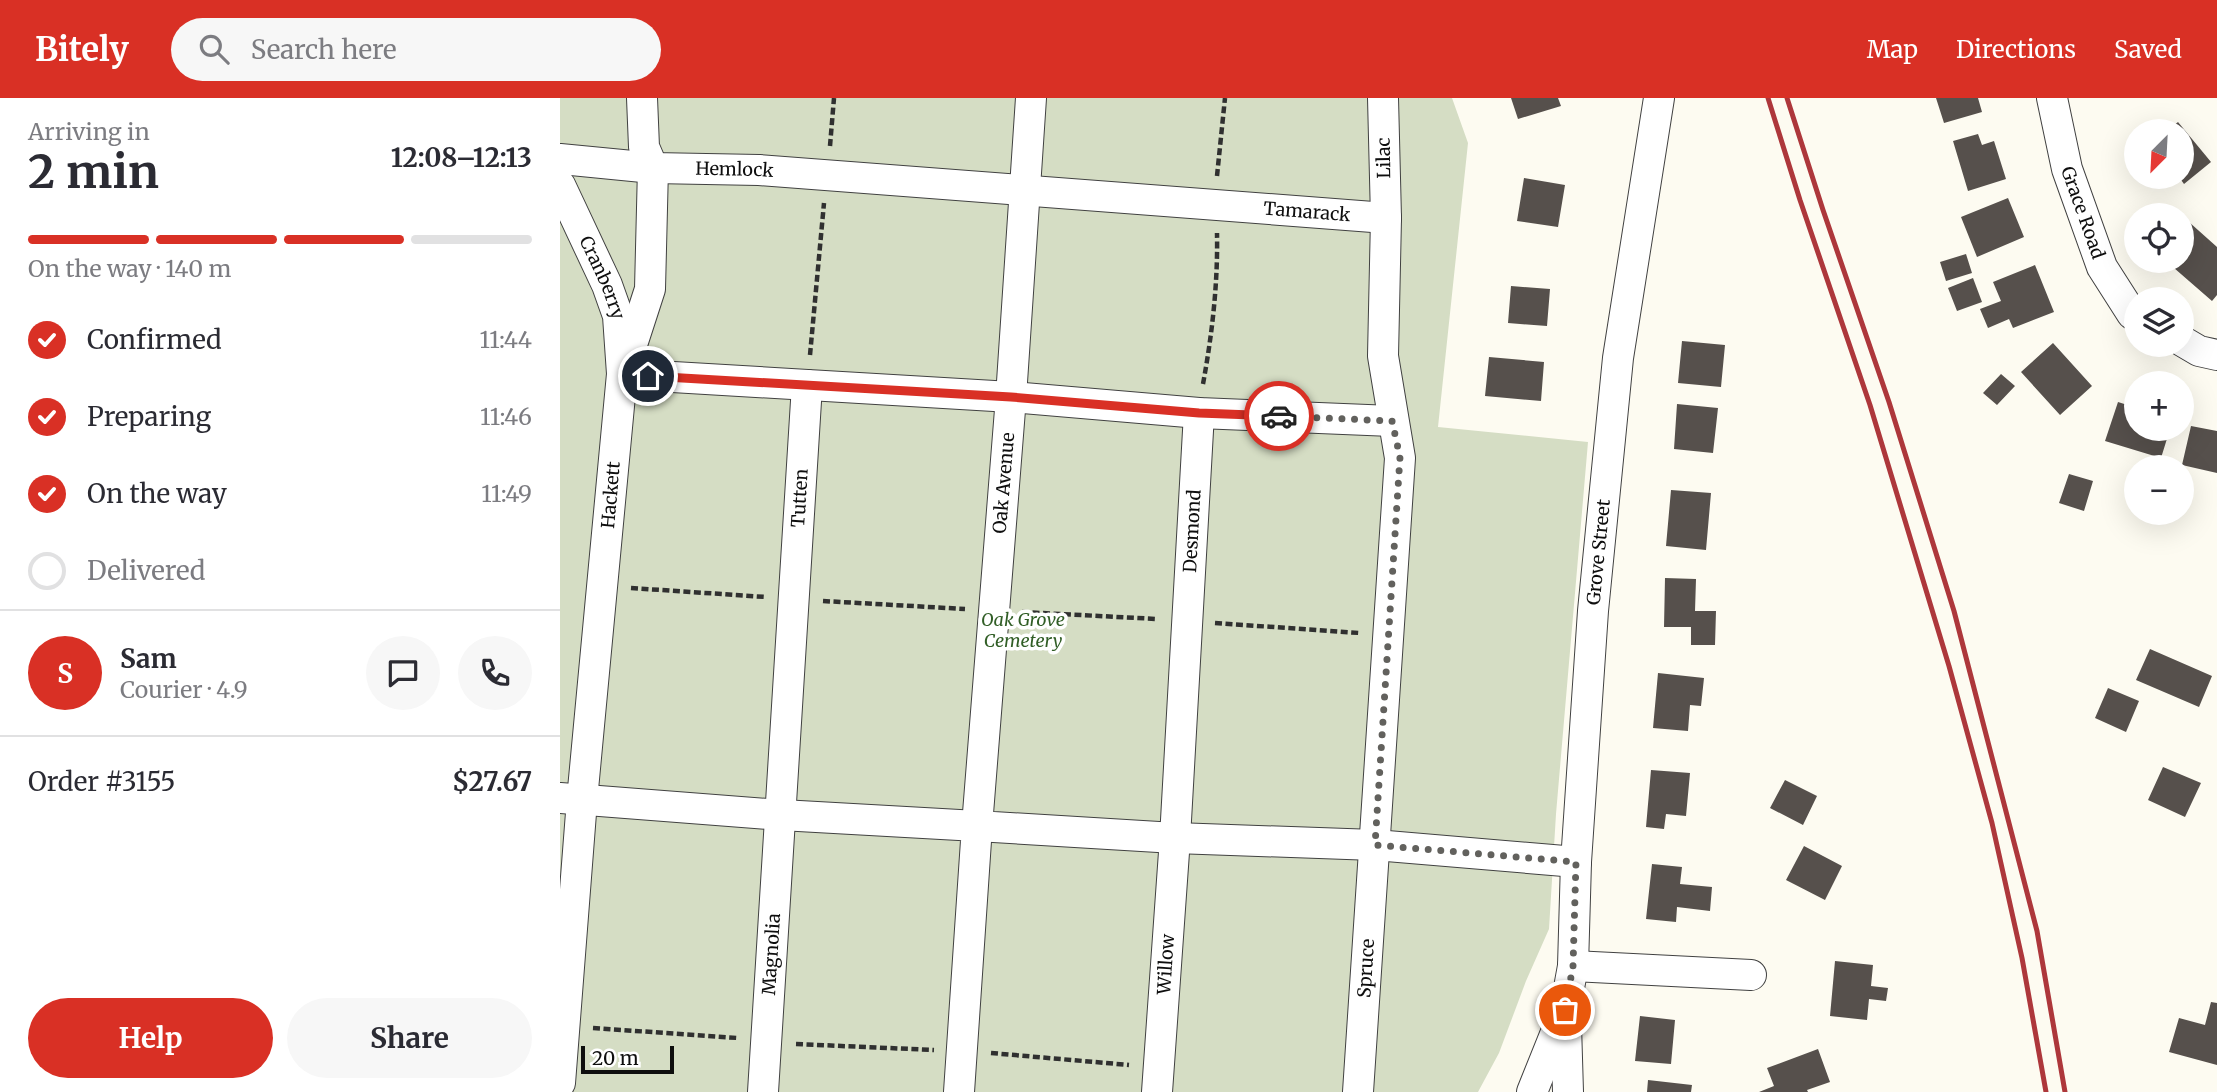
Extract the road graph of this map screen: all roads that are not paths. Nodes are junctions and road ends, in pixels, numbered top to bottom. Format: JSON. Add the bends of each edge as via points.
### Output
{"nodes":[{"id":1,"x":642,"y":98,"type":"edge"},
{"id":2,"x":1031,"y":98,"type":"edge"},
{"id":3,"x":1383,"y":98,"type":"edge"},
{"id":4,"x":1659,"y":98,"type":"edge"},
{"id":5,"x":2052,"y":98,"type":"edge"},
{"id":6,"x":560,"y":159,"type":"edge"},
{"id":7,"x":653,"y":168,"type":"junction"},
{"id":8,"x":560,"y":185,"type":"edge"},
{"id":9,"x":1026,"y":189,"type":"junction"},
{"id":10,"x":1386,"y":218,"type":"junction"},
{"id":11,"x":2124,"y":301,"type":"edge"},
{"id":12,"x":2194,"y":348,"type":"edge"},
{"id":13,"x":2217,"y":355,"type":"edge"},
{"id":14,"x":622,"y":374,"type":"junction"},
{"id":15,"x":807,"y":386,"type":"junction"},
{"id":16,"x":1011,"y":397,"type":"junction"},
{"id":17,"x":1199,"y":413,"type":"junction"},
{"id":18,"x":1392,"y":421,"type":"junction"},
{"id":19,"x":571,"y":799,"type":"edge"},
{"id":20,"x":780,"y":815,"type":"junction"},
{"id":21,"x":977,"y":826,"type":"junction"},
{"id":22,"x":1175,"y":838,"type":"junction"},
{"id":23,"x":1375,"y":845,"type":"junction"},
{"id":24,"x":1576,"y":862,"type":"junction"},
{"id":25,"x":1573,"y":966,"type":"junction"},
{"id":26,"x":1751,"y":975,"type":"dead end"},
{"id":27,"x":1565,"y":1010,"type":"junction"},
{"id":28,"x":1158,"y":1080,"type":"edge"},
{"id":29,"x":560,"y":1083,"type":"edge"},
{"id":30,"x":763,"y":1092,"type":"edge"},
{"id":31,"x":959,"y":1092,"type":"edge"},
{"id":32,"x":1358,"y":1092,"type":"edge"},
{"id":33,"x":1532,"y":1092,"type":"edge"},
{"id":34,"x":1568,"y":1092,"type":"edge"}],
"edges":[{"from":1,"to":7,"type":"street","via":[[644,147]]},
{"from":2,"to":9,"type":"street","name":"Oak Avenue"},
{"from":3,"to":10,"type":"street","name":"Lilac"},
{"from":4,"to":24,"type":"street","name":"Grove Street","via":[[1618,358],[1593,611]]},
{"from":5,"to":11,"type":"street","name":"Grace Road","via":[[2067,169],[2102,267]]},
{"from":6,"to":7,"type":"street"},
{"from":7,"to":9,"type":"street","name":"Hemlock","via":[[759,170]]},
{"from":7,"to":14,"type":"street","via":[[650,289]]},
{"from":8,"to":14,"type":"street","name":"Cranberry","via":[[618,316]]},
{"from":9,"to":10,"type":"street","name":"Tamarack"},
{"from":9,"to":16,"type":"street","name":"Oak Avenue"},
{"from":10,"to":18,"type":"street","via":[[1383,355]]},
{"from":12,"to":13,"type":"street"},
{"from":14,"to":15,"type":"street"},
{"from":14,"to":19,"type":"street","name":"Hackett","via":[[602,586]]},
{"from":15,"to":16,"type":"street"},
{"from":15,"to":20,"type":"street","name":"Tutten"},
{"from":16,"to":17,"type":"street"},
{"from":16,"to":21,"type":"street","name":"Oak Avenue"},
{"from":17,"to":18,"type":"street"},
{"from":17,"to":22,"type":"street","name":"Desmond"},
{"from":18,"to":23,"type":"street","name":"Spruce","via":[[1400,457]]},
{"from":19,"to":20,"type":"street"},
{"from":19,"to":29,"type":"street","name":"Hackett"},
{"from":20,"to":21,"type":"street"},
{"from":20,"to":30,"type":"street","name":"Magnolia"},
{"from":21,"to":22,"type":"street"},
{"from":21,"to":31,"type":"street","name":"Oak Avenue"},
{"from":22,"to":23,"type":"street"},
{"from":22,"to":28,"type":"street","name":"Willow"},
{"from":23,"to":24,"type":"street"},
{"from":23,"to":32,"type":"street","name":"Spruce"},
{"from":24,"to":25,"type":"street","name":"Grove Street"},
{"from":25,"to":26,"type":"street"},
{"from":25,"to":27,"type":"street","name":"Grove Street"},
{"from":27,"to":33,"type":"street","name":"Grove Street"},
{"from":27,"to":34,"type":"street","name":"Grove Street"}]}
